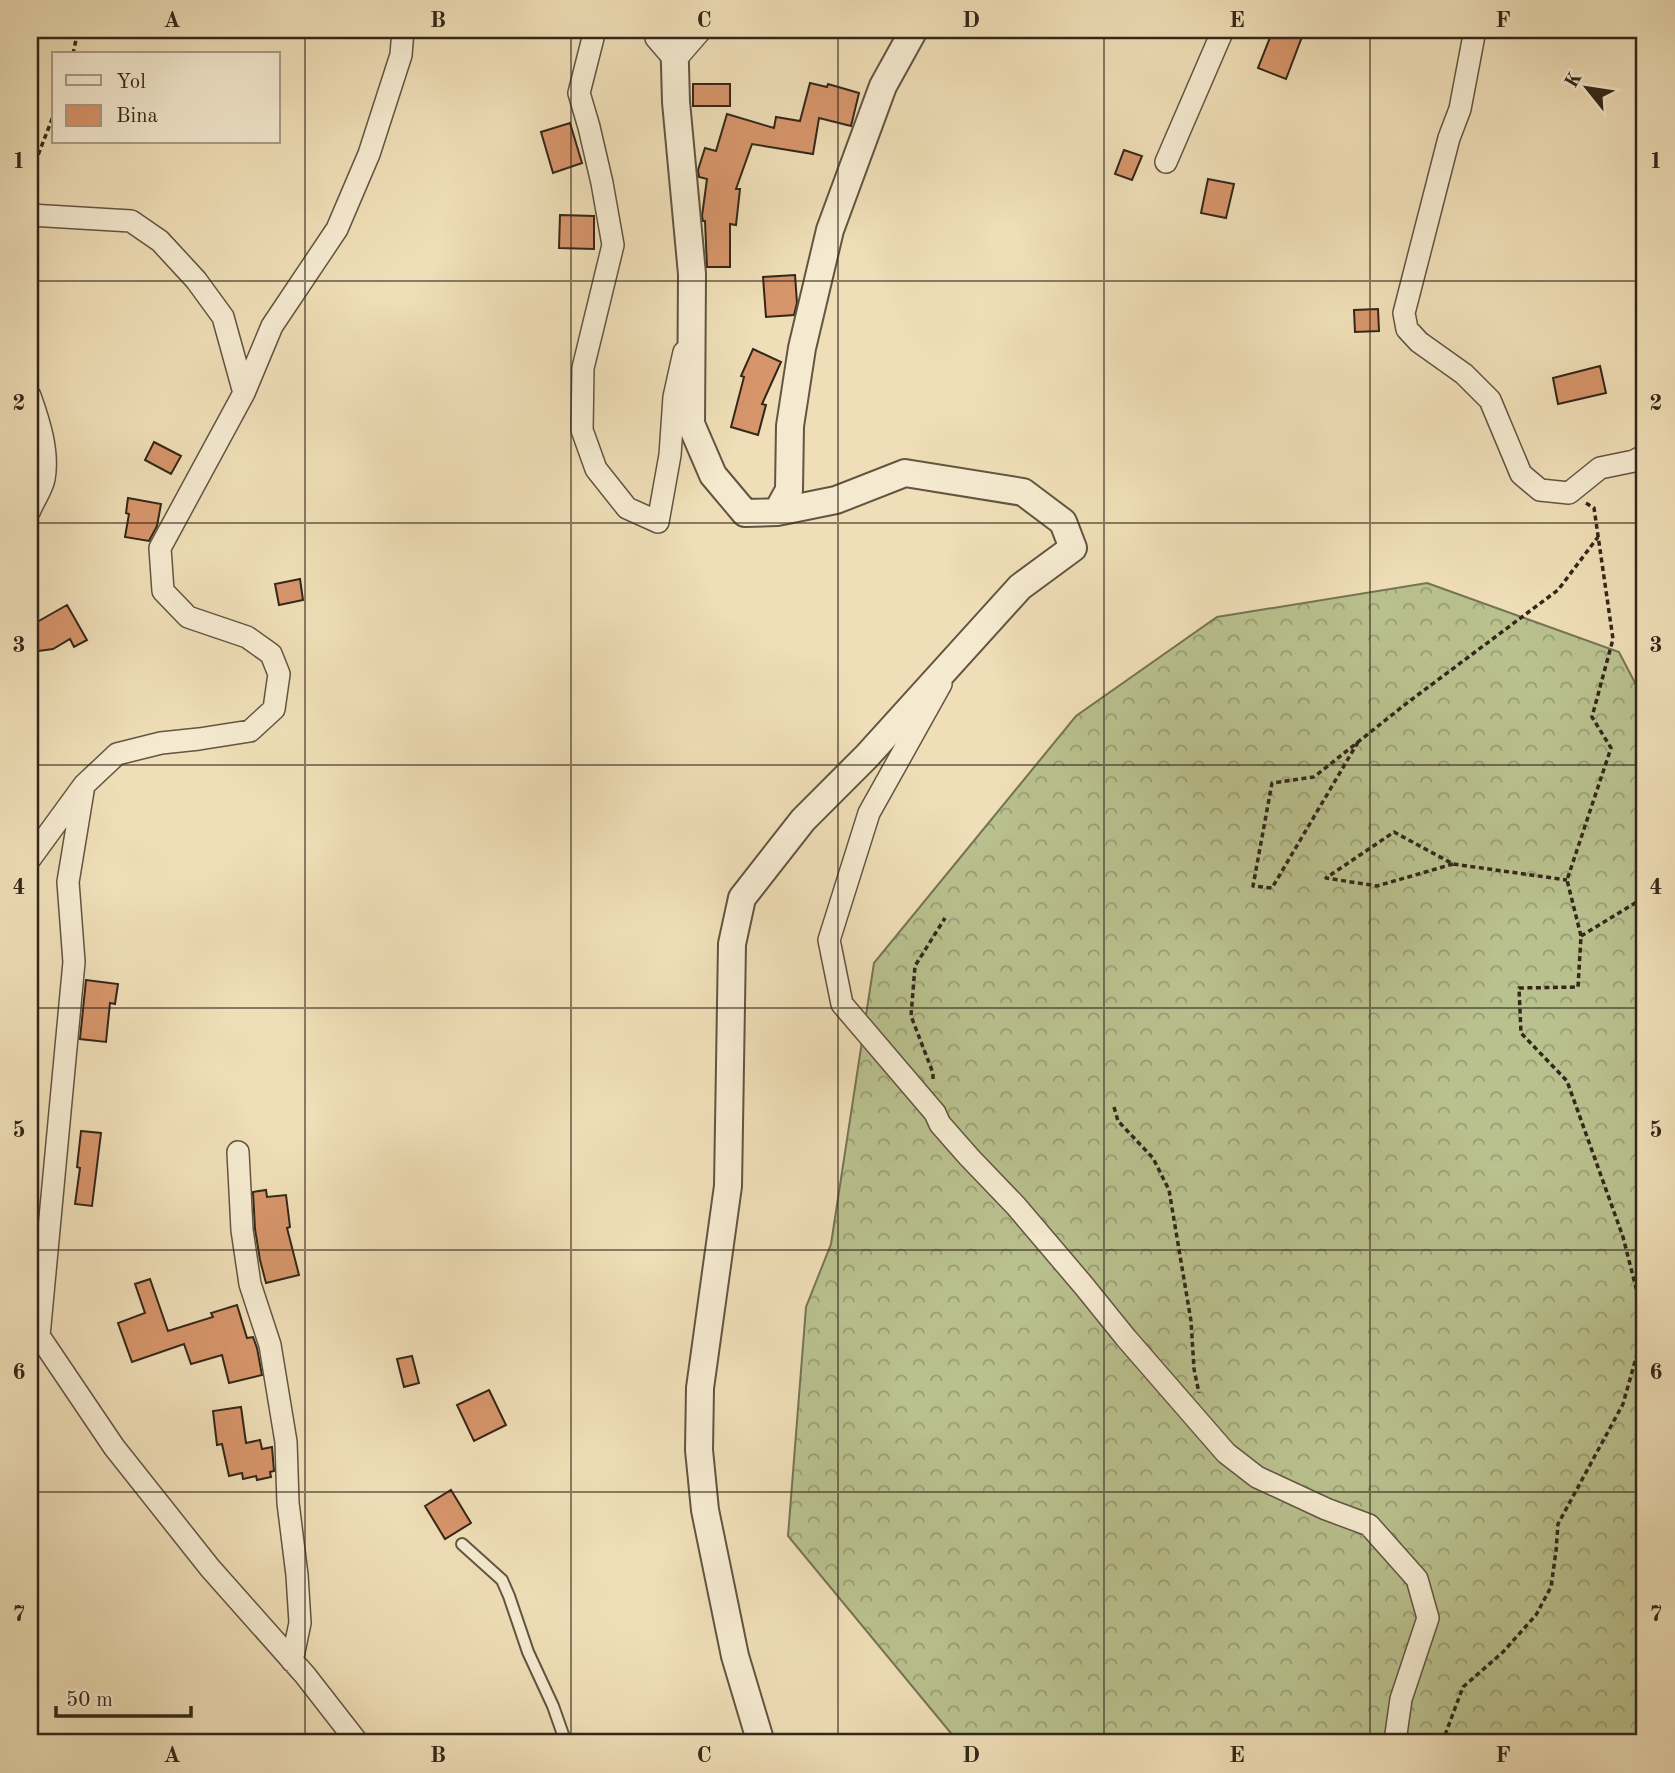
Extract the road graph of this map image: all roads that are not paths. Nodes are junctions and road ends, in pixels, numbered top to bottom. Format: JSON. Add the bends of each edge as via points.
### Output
{"nodes":[{"id":1,"x":402,"y":30,"type":"edge"},
{"id":2,"x":595,"y":30,"type":"edge"},
{"id":3,"x":655,"y":30,"type":"edge"},
{"id":4,"x":674,"y":30,"type":"edge"},
{"id":5,"x":701,"y":30,"type":"edge"},
{"id":6,"x":914,"y":30,"type":"edge"},
{"id":7,"x":1223,"y":30,"type":"edge"},
{"id":8,"x":1475,"y":30,"type":"edge"},
{"id":9,"x":675,"y":60,"type":"junction"},
{"id":10,"x":1166,"y":162,"type":"dead end"},
{"id":11,"x":30,"y":215,"type":"edge"},
{"id":12,"x":692,"y":322,"type":"junction"},
{"id":13,"x":244,"y":393,"type":"junction"},
{"id":14,"x":30,"y":396,"type":"edge"},
{"id":15,"x":1645,"y":455,"type":"edge"},
{"id":16,"x":30,"y":510,"type":"edge"},
{"id":17,"x":776,"y":512,"type":"junction"},
{"id":18,"x":957,"y":655,"type":"junction"},
{"id":19,"x":84,"y":785,"type":"junction"},
{"id":20,"x":30,"y":859,"type":"edge"},
{"id":21,"x":238,"y":1152,"type":"dead end"},
{"id":22,"x":34,"y":1329,"type":"edge"},
{"id":23,"x":462,"y":1544,"type":"dead end"},
{"id":24,"x":292,"y":1661,"type":"junction"},
{"id":25,"x":358,"y":1743,"type":"edge"},
{"id":26,"x":566,"y":1743,"type":"edge"},
{"id":27,"x":761,"y":1743,"type":"edge"},
{"id":28,"x":1396,"y":1743,"type":"edge"}],
"edges":[{"from":1,"to":13,"type":"street","via":[[401,55],[369,154],[337,229],[272,326]]},
{"from":2,"to":12,"type":"street","via":[[579,93],[603,183],[613,245],[583,368],[582,430],[596,469],[627,508],[658,522],[674,397]]},
{"from":3,"to":9,"type":"street","via":[[656,38]]},
{"from":4,"to":9,"type":"street"},
{"from":5,"to":9,"type":"street"},
{"from":6,"to":17,"type":"street","via":[[883,86],[830,230],[802,348],[790,426],[789,490]]},
{"from":7,"to":10,"type":"street"},
{"from":8,"to":15,"type":"street","via":[[1460,108],[1404,313],[1407,329],[1490,400],[1521,474],[1540,490],[1570,493],[1600,468]]},
{"from":9,"to":12,"type":"street"},
{"from":11,"to":13,"type":"street","via":[[131,221],[160,241],[223,317]]},
{"from":12,"to":17,"type":"street","via":[[691,424],[713,475],[745,513]]},
{"from":13,"to":19,"type":"street","via":[[160,548],[163,591],[188,617],[247,638],[271,654],[278,674],[274,709],[250,731],[117,754]]},
{"from":14,"to":16,"type":"street","via":[[39,421],[44,480]]},
{"from":17,"to":18,"type":"street","via":[[836,500],[905,473],[1023,492],[1063,522],[1073,548],[1020,587]]},
{"from":18,"to":27,"type":"street","via":[[803,820],[757,877],[742,898],[732,944],[728,1186],[700,1388],[699,1450],[705,1510],[735,1656]]},
{"from":18,"to":28,"type":"street","via":[[869,813],[829,940],[842,1004],[940,1124],[1016,1206],[1226,1453],[1256,1477],[1369,1525],[1417,1579],[1427,1618],[1401,1699]]},
{"from":19,"to":20,"type":"street"},
{"from":19,"to":22,"type":"street","via":[[68,882],[74,962]]},
{"from":21,"to":24,"type":"street","via":[[250,1284],[270,1345],[286,1442],[300,1623]]},
{"from":22,"to":24,"type":"street","via":[[114,1447],[210,1568]]},
{"from":23,"to":26,"type":"lane","via":[[502,1580]]},
{"from":24,"to":25,"type":"street"}]}
